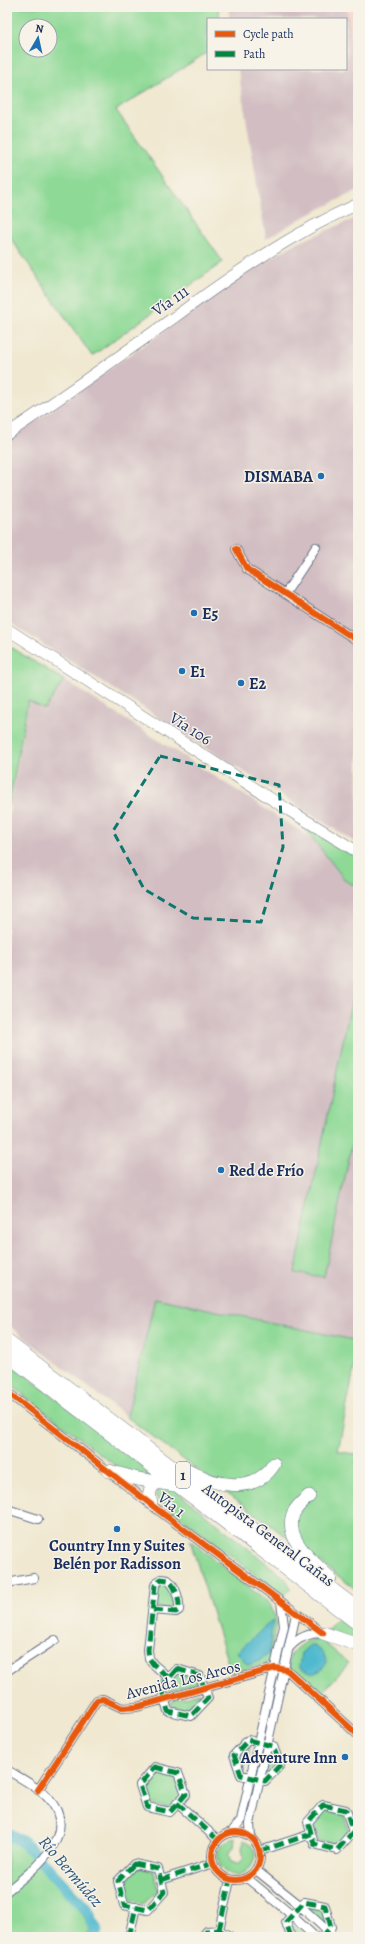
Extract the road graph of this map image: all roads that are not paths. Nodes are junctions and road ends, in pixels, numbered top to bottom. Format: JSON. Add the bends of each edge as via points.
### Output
{"nodes":[{"id":1,"x":358,"y":204,"type":"edge"},
{"id":2,"x":7,"y":434,"type":"edge"},
{"id":3,"x":316,"y":547,"type":"dead end"},
{"id":4,"x":236,"y":549,"type":"dead end"},
{"id":5,"x":286,"y":594,"type":"junction"},
{"id":6,"x":7,"y":629,"type":"edge"},
{"id":7,"x":358,"y":641,"type":"edge"},
{"id":8,"x":358,"y":852,"type":"edge"},
{"id":9,"x":7,"y":1340,"type":"edge"},
{"id":10,"x":7,"y":1355,"type":"edge"},
{"id":11,"x":7,"y":1392,"type":"edge"},
{"id":12,"x":274,"y":1464,"type":"dead end"},
{"id":13,"x":109,"y":1471,"type":"junction"},
{"id":14,"x":160,"y":1482,"type":"junction"},
{"id":15,"x":181,"y":1488,"type":"junction"},
{"id":16,"x":309,"y":1496,"type":"dead end"},
{"id":17,"x":151,"y":1504,"type":"junction"},
{"id":18,"x":7,"y":1509,"type":"edge"},
{"id":19,"x":38,"y":1519,"type":"dead end"},
{"id":20,"x":34,"y":1578,"type":"dead end"},
{"id":21,"x":7,"y":1583,"type":"edge"},
{"id":22,"x":281,"y":1602,"type":"junction"},
{"id":23,"x":358,"y":1603,"type":"edge"},
{"id":24,"x":358,"y":1609,"type":"edge"},
{"id":25,"x":153,"y":1610,"type":"junction"},
{"id":26,"x":296,"y":1614,"type":"junction"},
{"id":27,"x":358,"y":1624,"type":"edge"},
{"id":28,"x":323,"y":1632,"type":"junction"},
{"id":29,"x":55,"y":1640,"type":"dead end"},
{"id":30,"x":358,"y":1645,"type":"edge"},
{"id":31,"x":288,"y":1650,"type":"junction"},
{"id":32,"x":279,"y":1669,"type":"junction"},
{"id":33,"x":7,"y":1671,"type":"edge"},
{"id":34,"x":169,"y":1678,"type":"junction"},
{"id":35,"x":204,"y":1688,"type":"junction"},
{"id":36,"x":165,"y":1699,"type":"junction"},
{"id":37,"x":358,"y":1735,"type":"edge"},
{"id":38,"x":258,"y":1742,"type":"junction"},
{"id":39,"x":267,"y":1744,"type":"junction"},
{"id":40,"x":7,"y":1770,"type":"edge"},
{"id":41,"x":250,"y":1777,"type":"junction"},
{"id":42,"x":259,"y":1779,"type":"junction"},
{"id":43,"x":38,"y":1790,"type":"junction"},
{"id":44,"x":178,"y":1804,"type":"junction"},
{"id":45,"x":231,"y":1832,"type":"junction"},
{"id":46,"x":311,"y":1834,"type":"junction"},
{"id":47,"x":251,"y":1837,"type":"junction"},
{"id":48,"x":218,"y":1840,"type":"junction"},
{"id":49,"x":260,"y":1851,"type":"junction"},
{"id":50,"x":213,"y":1863,"type":"junction"},
{"id":51,"x":256,"y":1870,"type":"junction"},
{"id":52,"x":247,"y":1878,"type":"junction"},
{"id":53,"x":161,"y":1880,"type":"junction"},
{"id":54,"x":230,"y":1880,"type":"junction"},
{"id":55,"x":7,"y":1891,"type":"edge"},
{"id":56,"x":300,"y":1906,"type":"junction"},
{"id":57,"x":136,"y":1907,"type":"junction"},
{"id":58,"x":292,"y":1915,"type":"junction"},
{"id":59,"x":219,"y":1930,"type":"junction"},
{"id":60,"x":324,"y":1934,"type":"edge"},
{"id":61,"x":129,"y":1937,"type":"edge"},
{"id":62,"x":202,"y":1937,"type":"edge"},
{"id":63,"x":231,"y":1937,"type":"edge"},
{"id":64,"x":291,"y":1937,"type":"edge"},
{"id":65,"x":315,"y":1937,"type":"edge"},
{"id":66,"x":334,"y":1937,"type":"edge"}],
"edges":[{"from":1,"to":2,"type":"main road","name":"Vía 111","via":[[284,242],[233,275]]},
{"from":3,"to":5,"type":"street"},
{"from":4,"to":5,"type":"street","via":[[247,569]]},
{"from":5,"to":7,"type":"street"},
{"from":6,"to":8,"type":"main road","name":"Vía 106"},
{"from":9,"to":12,"type":"highway","via":[[202,1478],[224,1485],[243,1484],[263,1477]]},
{"from":9,"to":24,"type":"highway","name":"Autopista General Cañas","number":"1"},
{"from":10,"to":15,"type":"highway","name":"Autopista General Cañas","number":"1"},
{"from":11,"to":13,"type":"street","name":"Vía 1"},
{"from":13,"to":14,"type":"highway"},
{"from":13,"to":17,"type":"street","name":"Vía 1"},
{"from":14,"to":15,"type":"highway"},
{"from":14,"to":17,"type":"highway","via":[[150,1489]]},
{"from":15,"to":27,"type":"highway","name":"Autopista General Cañas","number":"1"},
{"from":16,"to":23,"type":"highway","via":[[293,1515],[295,1540],[344,1593]]},
{"from":17,"to":22,"type":"street","name":"Vía 1"},
{"from":18,"to":19,"type":"street"},
{"from":20,"to":21,"type":"street"},
{"from":22,"to":26,"type":"street","name":"Vía 1"},
{"from":22,"to":32,"type":"street","via":[[284,1626]]},
{"from":25,"to":25,"type":"street","via":[[155,1585],[161,1580],[168,1580],[174,1586],[179,1610]]},
{"from":25,"to":34,"type":"street","via":[[149,1658],[152,1664]]},
{"from":26,"to":28,"type":"street","name":"Vía 1"},
{"from":26,"to":31,"type":"street"},
{"from":28,"to":30,"type":"highway"},
{"from":28,"to":31,"type":"street","via":[[299,1638]]},
{"from":29,"to":33,"type":"street"},
{"from":31,"to":32,"type":"street"},
{"from":32,"to":35,"type":"street","name":"Avenida Los Arcos"},
{"from":32,"to":37,"type":"street","via":[[287,1670]]},
{"from":32,"to":38,"type":"street"},
{"from":32,"to":39,"type":"street"},
{"from":34,"to":35,"type":"street","via":[[177,1669],[200,1676]]},
{"from":34,"to":36,"type":"street","via":[[161,1687]]},
{"from":35,"to":36,"type":"street","name":"Avenida Los Arcos"},
{"from":35,"to":36,"type":"street","via":[[208,1698],[191,1716],[168,1710]]},
{"from":36,"to":43,"type":"street","name":"Avenida Los Arcos","via":[[129,1708],[122,1708],[103,1699],[98,1700]]},
{"from":38,"to":39,"type":"street"},
{"from":38,"to":41,"type":"street"},
{"from":38,"to":41,"type":"street","via":[[248,1740],[234,1755],[241,1775]]},
{"from":39,"to":42,"type":"street"},
{"from":39,"to":42,"type":"street","via":[[273,1746],[280,1765],[265,1781]]},
{"from":40,"to":43,"type":"street"},
{"from":41,"to":42,"type":"street"},
{"from":41,"to":45,"type":"street","via":[[241,1820]]},
{"from":42,"to":47,"type":"street","via":[[250,1824]]},
{"from":43,"to":55,"type":"street","via":[[52,1803],[58,1819],[57,1837],[45,1859]]},
{"from":44,"to":44,"type":"street","via":[[186,1794],[178,1773],[155,1767],[140,1785],[147,1806],[170,1812]]},
{"from":44,"to":48,"type":"street"},
{"from":45,"to":47,"type":"street"},
{"from":45,"to":48,"type":"street"},
{"from":46,"to":46,"type":"street","via":[[314,1844],[338,1850],[353,1832],[346,1810],[323,1805],[308,1822]]},
{"from":46,"to":49,"type":"street"},
{"from":47,"to":49,"type":"street"},
{"from":48,"to":50,"type":"street","via":[[213,1847]]},
{"from":49,"to":51,"type":"street"},
{"from":50,"to":53,"type":"street"},
{"from":50,"to":54,"type":"street","via":[[216,1871]]},
{"from":51,"to":52,"type":"street"},
{"from":51,"to":56,"type":"street"},
{"from":52,"to":54,"type":"street"},
{"from":52,"to":58,"type":"street"},
{"from":53,"to":57,"type":"street","via":[[164,1892],[148,1910]]},
{"from":53,"to":57,"type":"street","via":[[158,1869],[134,1864],[118,1881],[124,1905]]},
{"from":54,"to":59,"type":"street"},
{"from":56,"to":58,"type":"street"},
{"from":56,"to":60,"type":"street"},
{"from":56,"to":60,"type":"street","via":[[304,1902],[324,1906],[331,1926]]},
{"from":57,"to":61,"type":"street"},
{"from":58,"to":64,"type":"street","via":[[286,1922]]},
{"from":58,"to":65,"type":"street"},
{"from":59,"to":62,"type":"street","via":[[207,1931]]},
{"from":59,"to":63,"type":"street"},
{"from":60,"to":66,"type":"street"}]}
